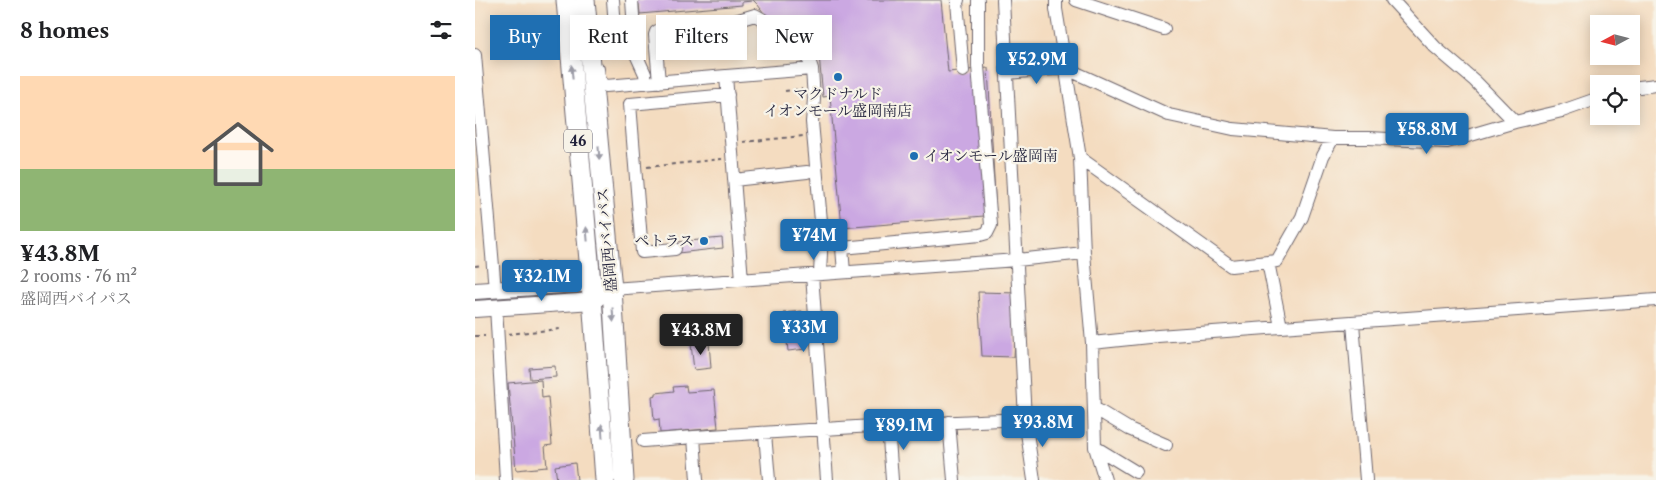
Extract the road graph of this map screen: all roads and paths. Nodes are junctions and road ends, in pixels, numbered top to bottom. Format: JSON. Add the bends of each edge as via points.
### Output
{"nodes":[{"id":1,"x":566,"y":0,"type":"edge"},
{"id":2,"x":586,"y":0,"type":"edge"},
{"id":3,"x":613,"y":0,"type":"edge"},
{"id":4,"x":632,"y":0,"type":"edge"},
{"id":5,"x":959,"y":0,"type":"edge"},
{"id":6,"x":978,"y":0,"type":"edge"},
{"id":7,"x":1003,"y":0,"type":"edge"},
{"id":8,"x":1056,"y":0,"type":"edge"},
{"id":9,"x":1076,"y":0,"type":"edge"},
{"id":10,"x":1392,"y":0,"type":"edge"},
{"id":11,"x":615,"y":15,"type":"edge"},
{"id":12,"x":634,"y":15,"type":"edge"},
{"id":13,"x":1164,"y":29,"type":"dead end"},
{"id":14,"x":475,"y":55,"type":"edge"},
{"id":15,"x":639,"y":60,"type":"edge"},
{"id":16,"x":1065,"y":68,"type":"junction"},
{"id":17,"x":812,"y":69,"type":"junction"},
{"id":18,"x":963,"y":71,"type":"dead end"},
{"id":19,"x":1007,"y":73,"type":"junction"},
{"id":20,"x":726,"y":76,"type":"junction"},
{"id":21,"x":652,"y":82,"type":"junction"},
{"id":22,"x":476,"y":83,"type":"edge"},
{"id":23,"x":804,"y":85,"type":"dead end"},
{"id":24,"x":1656,"y":85,"type":"edge"},
{"id":25,"x":1640,"y":87,"type":"edge"},
{"id":26,"x":785,"y":91,"type":"dead end"},
{"id":27,"x":728,"y":95,"type":"junction"},
{"id":28,"x":1590,"y":101,"type":"edge"},
{"id":29,"x":1515,"y":122,"type":"junction"},
{"id":30,"x":806,"y":136,"type":"dead end"},
{"id":31,"x":1333,"y":138,"type":"junction"},
{"id":32,"x":740,"y":142,"type":"dead end"},
{"id":33,"x":1079,"y":158,"type":"junction"},
{"id":34,"x":725,"y":159,"type":"dead end"},
{"id":35,"x":639,"y":167,"type":"dead end"},
{"id":36,"x":807,"y":172,"type":"dead end"},
{"id":37,"x":734,"y":180,"type":"junction"},
{"id":38,"x":822,"y":232,"type":"junction"},
{"id":39,"x":842,"y":248,"type":"junction"},
{"id":40,"x":675,"y":249,"type":"dead end"},
{"id":41,"x":1084,"y":253,"type":"junction"},
{"id":42,"x":1017,"y":260,"type":"junction"},
{"id":43,"x":554,"y":262,"type":"dead end"},
{"id":44,"x":1268,"y":262,"type":"junction"},
{"id":45,"x":493,"y":265,"type":"junction"},
{"id":46,"x":475,"y":266,"type":"edge"},
{"id":47,"x":844,"y":272,"type":"junction"},
{"id":48,"x":816,"y":274,"type":"junction"},
{"id":49,"x":742,"y":280,"type":"junction"},
{"id":50,"x":612,"y":289,"type":"junction"},
{"id":51,"x":495,"y":290,"type":"junction"},
{"id":52,"x":475,"y":291,"type":"edge"},
{"id":53,"x":592,"y":292,"type":"junction"},
{"id":54,"x":1656,"y":300,"type":"edge"},
{"id":55,"x":496,"y":307,"type":"junction"},
{"id":56,"x":475,"y":309,"type":"edge"},
{"id":57,"x":1353,"y":323,"type":"junction"},
{"id":58,"x":1281,"y":328,"type":"junction"},
{"id":59,"x":560,"y":329,"type":"dead end"},
{"id":60,"x":475,"y":336,"type":"edge"},
{"id":61,"x":498,"y":336,"type":"junction"},
{"id":62,"x":1091,"y":343,"type":"junction"},
{"id":63,"x":1094,"y":408,"type":"junction"},
{"id":64,"x":1025,"y":419,"type":"junction"},
{"id":65,"x":949,"y":422,"type":"junction"},
{"id":66,"x":887,"y":425,"type":"junction"},
{"id":67,"x":823,"y":430,"type":"junction"},
{"id":68,"x":765,"y":434,"type":"junction"},
{"id":69,"x":694,"y":437,"type":"junction"},
{"id":70,"x":643,"y":441,"type":"dead end"},
{"id":71,"x":1166,"y":444,"type":"dead end"},
{"id":72,"x":1095,"y":447,"type":"junction"},
{"id":73,"x":1136,"y":472,"type":"dead end"},
{"id":74,"x":506,"y":480,"type":"edge"},
{"id":75,"x":605,"y":480,"type":"edge"},
{"id":76,"x":624,"y":480,"type":"edge"},
{"id":77,"x":697,"y":480,"type":"edge"},
{"id":78,"x":769,"y":480,"type":"edge"},
{"id":79,"x":827,"y":480,"type":"edge"},
{"id":80,"x":892,"y":480,"type":"edge"},
{"id":81,"x":954,"y":480,"type":"edge"},
{"id":82,"x":1034,"y":480,"type":"edge"},
{"id":83,"x":1105,"y":480,"type":"edge"},
{"id":84,"x":1366,"y":480,"type":"edge"}],
"edges":[{"from":53,"to":1,"type":"highway","name":"盛岡西バイパス","number":"46","one_way":true},
{"from":2,"to":21,"type":"street","via":[[590,2],[602,83],[606,86]]},
{"from":2,"to":50,"type":"highway","name":"盛岡西バイパス","number":"46","one_way":true},
{"from":3,"to":11,"type":"street"},
{"from":4,"to":12,"type":"street"},
{"from":5,"to":18,"type":"street"},
{"from":6,"to":39,"type":"street","via":[[978,66],[991,225],[987,233]]},
{"from":7,"to":19,"type":"street"},
{"from":8,"to":16,"type":"street"},
{"from":9,"to":13,"type":"street"},
{"from":10,"to":29,"type":"street","via":[[1435,47],[1475,81]]},
{"from":14,"to":22,"type":"street"},
{"from":15,"to":21,"type":"street"},
{"from":16,"to":19,"type":"street"},
{"from":16,"to":31,"type":"street","via":[[1169,115],[1233,129]]},
{"from":16,"to":33,"type":"street"},
{"from":17,"to":20,"type":"street"},
{"from":17,"to":21,"type":"street","via":[[801,52],[755,15],[725,24],[656,32]]},
{"from":17,"to":38,"type":"street"},
{"from":19,"to":42,"type":"street"},
{"from":20,"to":21,"type":"street"},
{"from":20,"to":27,"type":"street"},
{"from":22,"to":45,"type":"street"},
{"from":23,"to":26,"type":"path","via":[[804,89]]},
{"from":24,"to":25,"type":"street"},
{"from":27,"to":37,"type":"street"},
{"from":27,"to":40,"type":"street","via":[[630,104],[642,252]]},
{"from":28,"to":29,"type":"street"},
{"from":29,"to":31,"type":"street","via":[[1447,142]]},
{"from":30,"to":32,"type":"path"},
{"from":31,"to":44,"type":"street","via":[[1323,156],[1302,217],[1277,261]]},
{"from":33,"to":41,"type":"street"},
{"from":33,"to":44,"type":"street","via":[[1231,266]]},
{"from":34,"to":35,"type":"path"},
{"from":36,"to":37,"type":"street"},
{"from":37,"to":49,"type":"street"},
{"from":38,"to":39,"type":"street"},
{"from":38,"to":48,"type":"street"},
{"from":39,"to":47,"type":"street"},
{"from":41,"to":42,"type":"street"},
{"from":41,"to":62,"type":"street"},
{"from":42,"to":47,"type":"street"},
{"from":42,"to":64,"type":"street"},
{"from":43,"to":45,"type":"path"},
{"from":44,"to":58,"type":"street"},
{"from":45,"to":46,"type":"path"},
{"from":45,"to":51,"type":"street"},
{"from":47,"to":48,"type":"street"},
{"from":48,"to":49,"type":"street"},
{"from":48,"to":67,"type":"street"},
{"from":49,"to":50,"type":"street"},
{"from":50,"to":53,"type":"main road"},
{"from":50,"to":76,"type":"highway","name":"盛岡西バイパス","number":"46","one_way":true},
{"from":51,"to":52,"type":"main road"},
{"from":51,"to":53,"type":"main road"},
{"from":53,"to":55,"type":"main road"},
{"from":75,"to":53,"type":"highway","name":"盛岡西バイパス","number":"46","one_way":true},
{"from":54,"to":57,"type":"street"},
{"from":55,"to":56,"type":"main road"},
{"from":55,"to":61,"type":"street"},
{"from":57,"to":58,"type":"street"},
{"from":57,"to":84,"type":"street"},
{"from":58,"to":62,"type":"street"},
{"from":59,"to":61,"type":"path"},
{"from":60,"to":61,"type":"path"},
{"from":61,"to":74,"type":"street"},
{"from":62,"to":63,"type":"street"},
{"from":63,"to":71,"type":"street","via":[[1129,429]]},
{"from":63,"to":72,"type":"street"},
{"from":64,"to":65,"type":"street"},
{"from":64,"to":82,"type":"street"},
{"from":65,"to":66,"type":"street"},
{"from":65,"to":81,"type":"street"},
{"from":66,"to":67,"type":"street"},
{"from":66,"to":80,"type":"street"},
{"from":67,"to":68,"type":"street"},
{"from":67,"to":79,"type":"street"},
{"from":68,"to":69,"type":"street"},
{"from":68,"to":78,"type":"street"},
{"from":69,"to":70,"type":"street"},
{"from":69,"to":77,"type":"street"},
{"from":72,"to":73,"type":"street"},
{"from":72,"to":83,"type":"street"}]}
